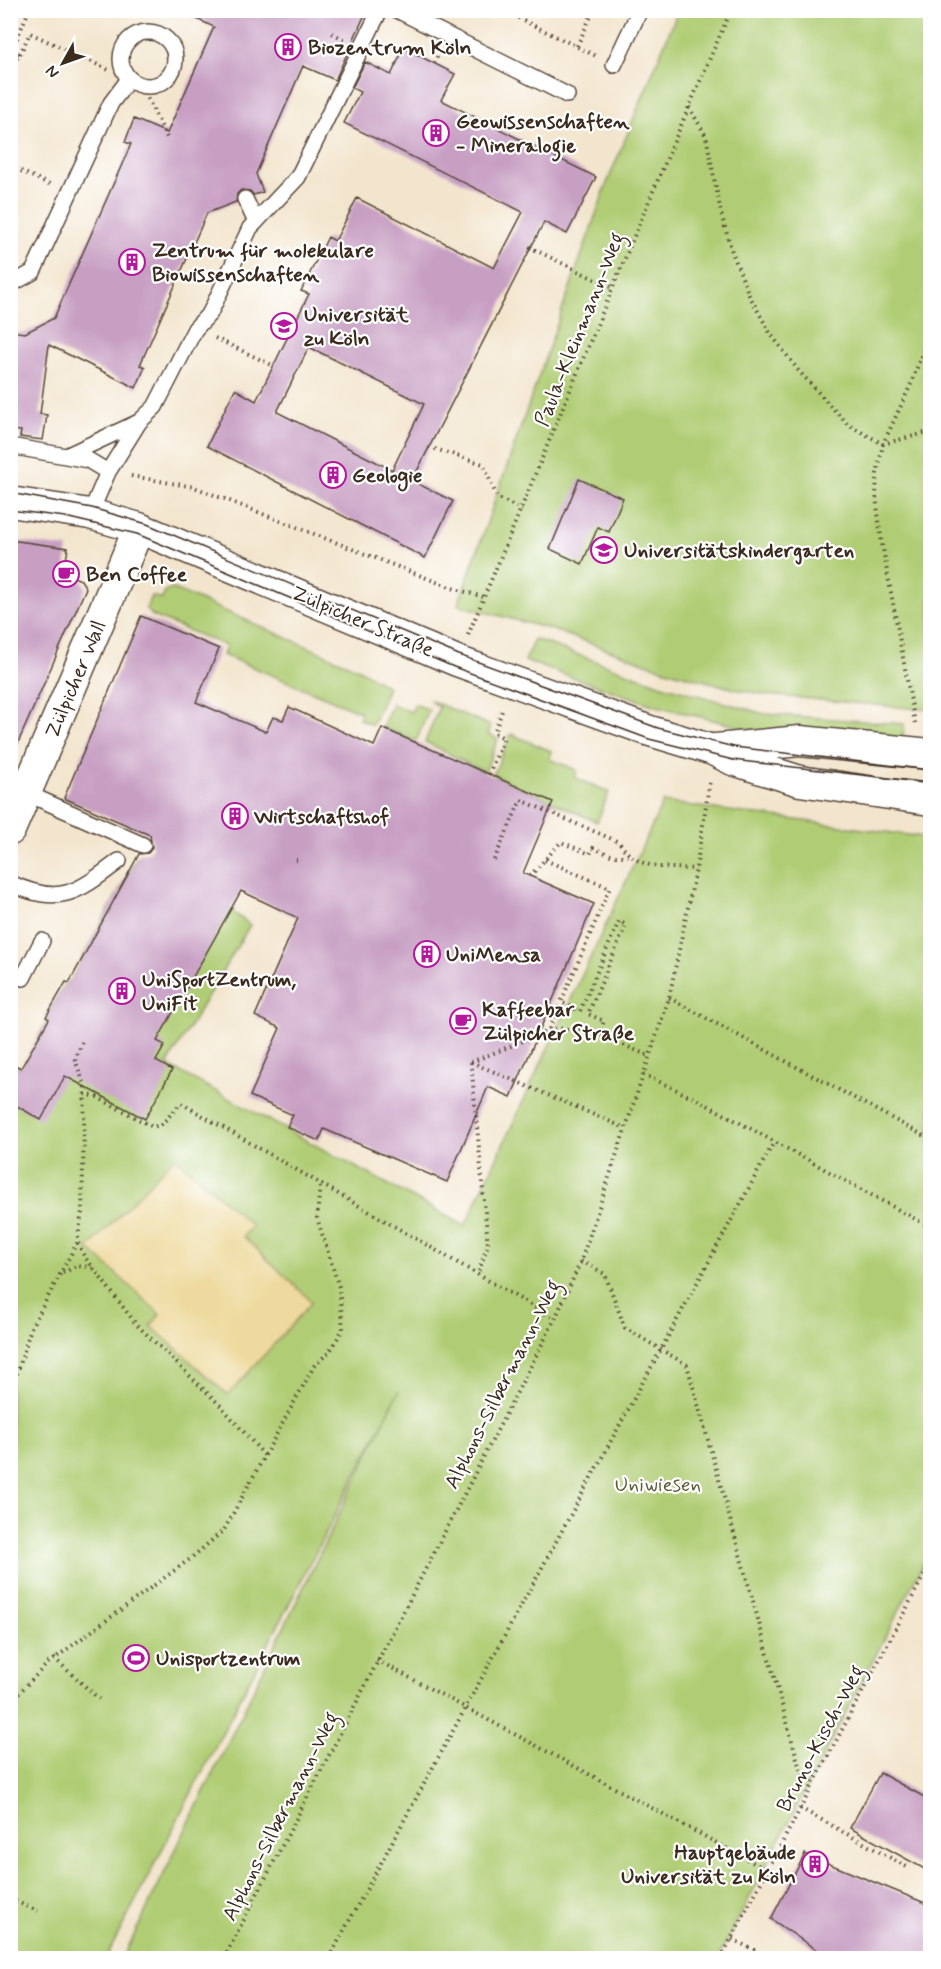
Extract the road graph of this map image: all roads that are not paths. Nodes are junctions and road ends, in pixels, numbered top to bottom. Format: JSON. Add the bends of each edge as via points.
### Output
{"nodes":[{"id":1,"x":380,"y":10,"type":"edge"},
{"id":2,"x":397,"y":10,"type":"edge"},
{"id":3,"x":640,"y":10,"type":"edge"},
{"id":4,"x":614,"y":65,"type":"road end"},
{"id":5,"x":136,"y":83,"type":"road end"},
{"id":6,"x":567,"y":95,"type":"dead end"},
{"id":7,"x":245,"y":199,"type":"dead end"},
{"id":8,"x":256,"y":222,"type":"junction"},
{"id":9,"x":10,"y":285,"type":"edge"},
{"id":10,"x":139,"y":422,"type":"junction"},
{"id":11,"x":10,"y":446,"type":"edge"},
{"id":12,"x":66,"y":456,"type":"junction"},
{"id":13,"x":108,"y":472,"type":"junction"},
{"id":14,"x":10,"y":502,"type":"edge"},
{"id":15,"x":90,"y":514,"type":"junction"},
{"id":16,"x":140,"y":528,"type":"junction"},
{"id":17,"x":713,"y":750,"type":"junction"},
{"id":18,"x":926,"y":754,"type":"edge"},
{"id":19,"x":26,"y":794,"type":"junction"},
{"id":20,"x":930,"y":800,"type":"edge"},
{"id":21,"x":10,"y":830,"type":"edge"},
{"id":22,"x":143,"y":845,"type":"dead end"},
{"id":23,"x":119,"y":861,"type":"dead end"},
{"id":24,"x":10,"y":883,"type":"edge"},
{"id":25,"x":42,"y":941,"type":"dead end"},
{"id":26,"x":10,"y":973,"type":"edge"}],
"edges":[{"from":1,"to":8,"type":"lane","via":[[298,177]]},
{"from":2,"to":6,"type":"lane"},
{"from":3,"to":4,"type":"lane"},
{"from":5,"to":9,"type":"lane","via":[[111,103],[33,272]]},
{"from":7,"to":8,"type":"lane"},
{"from":8,"to":10,"type":"lane","via":[[210,313],[195,329],[155,407]]},
{"from":10,"to":12,"type":"lane"},
{"from":10,"to":13,"type":"lane"},
{"from":11,"to":12,"type":"lane"},
{"from":12,"to":13,"type":"lane","via":[[88,460]]},
{"from":13,"to":15,"type":"lane"},
{"from":14,"to":15,"type":"street","name":"Zülpicher Straße"},
{"from":15,"to":16,"type":"street","name":"Zülpicher Straße"},
{"from":16,"to":17,"type":"street","name":"Zülpicher Straße","via":[[457,661]]},
{"from":16,"to":19,"type":"street","name":"Zülpicher Wall"},
{"from":17,"to":18,"type":"street","name":"Zülpicher Straße","via":[[800,741]]},
{"from":17,"to":20,"type":"street","name":"Zülpicher Straße","via":[[800,781]]},
{"from":19,"to":21,"type":"street","name":"Zülpicher Wall"},
{"from":19,"to":22,"type":"lane"},
{"from":23,"to":24,"type":"lane","via":[[86,886],[61,896],[33,894]]},
{"from":25,"to":26,"type":"lane","via":[[23,978]]}]}
